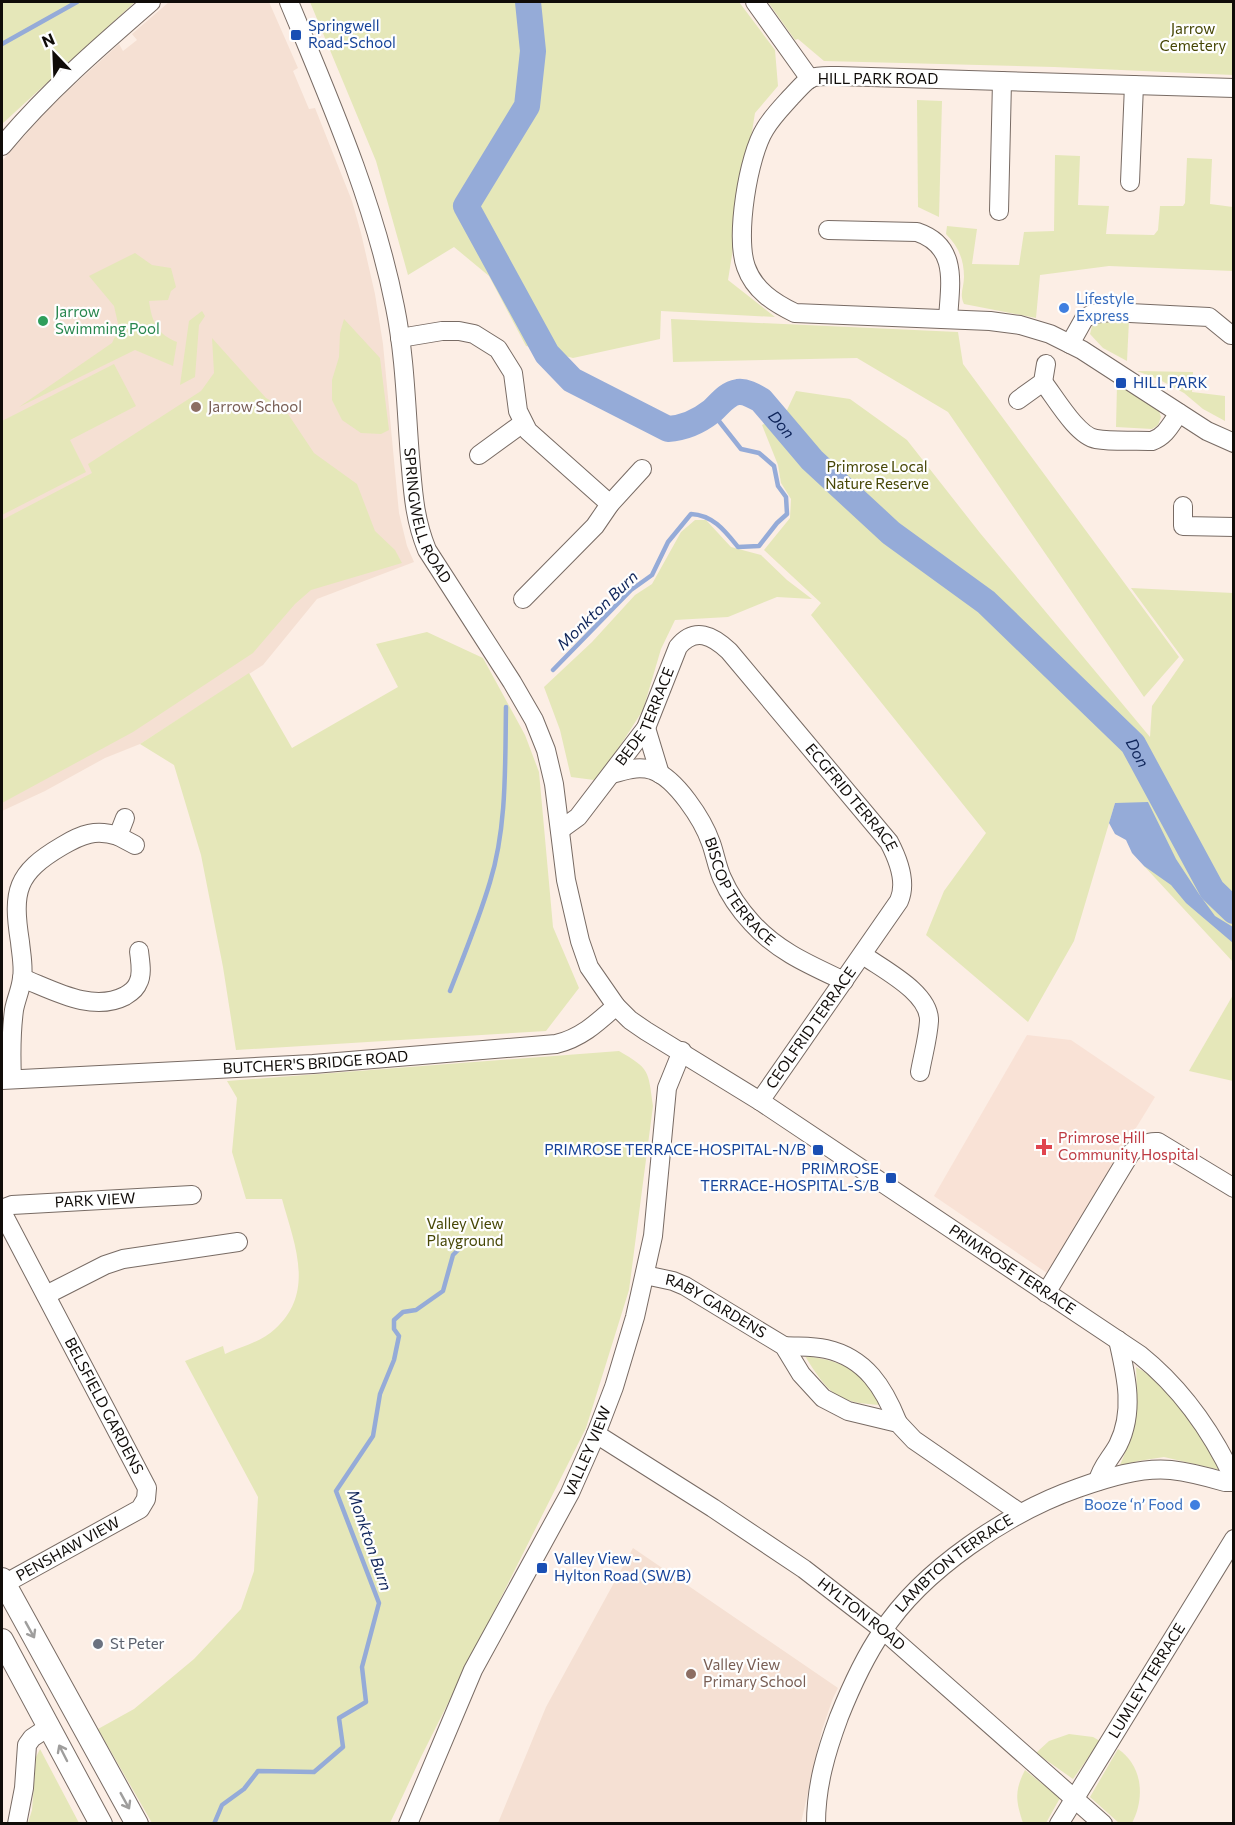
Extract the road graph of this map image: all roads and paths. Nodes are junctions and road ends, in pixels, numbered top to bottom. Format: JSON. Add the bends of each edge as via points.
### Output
{"nodes":[{"id":1,"x":151,"y":2,"type":"edge"},
{"id":2,"x":289,"y":2,"type":"edge"},
{"id":3,"x":755,"y":2,"type":"edge"},
{"id":4,"x":810,"y":79,"type":"junction"},
{"id":5,"x":1002,"y":81,"type":"junction"},
{"id":6,"x":1134,"y":85,"type":"junction"},
{"id":7,"x":1233,"y":88,"type":"edge"},
{"id":8,"x":2,"y":146,"type":"edge"},
{"id":9,"x":1130,"y":182,"type":"dead end"},
{"id":10,"x":999,"y":211,"type":"dead end"},
{"id":11,"x":828,"y":230,"type":"dead end"},
{"id":12,"x":948,"y":319,"type":"junction"},
{"id":13,"x":1231,"y":335,"type":"dead end"},
{"id":14,"x":400,"y":338,"type":"junction"},
{"id":15,"x":1070,"y":344,"type":"junction"},
{"id":16,"x":1046,"y":364,"type":"dead end"},
{"id":17,"x":1043,"y":382,"type":"junction"},
{"id":18,"x":1018,"y":400,"type":"dead end"},
{"id":19,"x":1179,"y":413,"type":"junction"},
{"id":20,"x":523,"y":423,"type":"junction"},
{"id":21,"x":1233,"y":443,"type":"edge"},
{"id":22,"x":479,"y":455,"type":"dead end"},
{"id":23,"x":642,"y":469,"type":"dead end"},
{"id":24,"x":610,"y":504,"type":"junction"},
{"id":25,"x":1183,"y":506,"type":"dead end"},
{"id":26,"x":1233,"y":527,"type":"edge"},
{"id":27,"x":523,"y":599,"type":"dead end"},
{"id":28,"x":734,"y":656,"type":"joint"},
{"id":29,"x":646,"y":728,"type":"junction"},
{"id":30,"x":612,"y":774,"type":"junction"},
{"id":31,"x":660,"y":774,"type":"junction"},
{"id":32,"x":125,"y":818,"type":"dead end"},
{"id":33,"x":560,"y":830,"type":"junction"},
{"id":34,"x":118,"y":836,"type":"junction"},
{"id":35,"x":135,"y":845,"type":"dead end"},
{"id":36,"x":11,"y":942,"type":"edge"},
{"id":37,"x":139,"y":951,"type":"dead end"},
{"id":38,"x":863,"y":955,"type":"junction"},
{"id":39,"x":22,"y":978,"type":"junction"},
{"id":40,"x":844,"y":981,"type":"junction"},
{"id":41,"x":616,"y":1006,"type":"junction"},
{"id":42,"x":682,"y":1051,"type":"junction"},
{"id":43,"x":920,"y":1072,"type":"dead end"},
{"id":44,"x":7,"y":1079,"type":"edge"},
{"id":45,"x":756,"y":1099,"type":"junction"},
{"id":46,"x":1233,"y":1188,"type":"edge"},
{"id":47,"x":192,"y":1195,"type":"dead end"},
{"id":48,"x":2,"y":1210,"type":"edge"},
{"id":49,"x":238,"y":1242,"type":"dead end"},
{"id":50,"x":645,"y":1275,"type":"junction"},
{"id":51,"x":1046,"y":1293,"type":"junction"},
{"id":52,"x":46,"y":1295,"type":"junction"},
{"id":53,"x":1118,"y":1340,"type":"junction"},
{"id":54,"x":784,"y":1346,"type":"junction"},
{"id":55,"x":898,"y":1423,"type":"junction"},
{"id":56,"x":596,"y":1434,"type":"junction"},
{"id":57,"x":1233,"y":1480,"type":"edge"},
{"id":58,"x":1098,"y":1481,"type":"junction"},
{"id":59,"x":132,"y":1513,"type":"joint"},
{"id":60,"x":1020,"y":1513,"type":"junction"},
{"id":61,"x":1233,"y":1539,"type":"edge"},
{"id":62,"x":2,"y":1583,"type":"edge"},
{"id":63,"x":883,"y":1630,"type":"junction"},
{"id":64,"x":2,"y":1640,"type":"edge"},
{"id":65,"x":76,"y":1712,"type":"junction"},
{"id":66,"x":50,"y":1726,"type":"junction"},
{"id":67,"x":1074,"y":1799,"type":"junction"},
{"id":68,"x":17,"y":1824,"type":"edge"},
{"id":69,"x":101,"y":1824,"type":"edge"},
{"id":70,"x":137,"y":1824,"type":"edge"},
{"id":71,"x":408,"y":1824,"type":"edge"},
{"id":72,"x":816,"y":1824,"type":"edge"},
{"id":73,"x":1059,"y":1824,"type":"edge"},
{"id":74,"x":1103,"y":1824,"type":"edge"}],
"edges":[{"from":1,"to":8,"type":"street","via":[[25,118]]},
{"from":2,"to":14,"type":"street","name":"SPRINGWELL ROAD","via":[[363,187],[385,259]]},
{"from":3,"to":4,"type":"street"},
{"from":4,"to":5,"type":"street","name":"HILL PARK ROAD","via":[[823,76]]},
{"from":4,"to":12,"type":"street","name":"HILL PARK ROAD","via":[[765,130],[750,165],[742,243],[753,281],[771,299],[795,313]]},
{"from":5,"to":6,"type":"street","name":"HILL PARK ROAD"},
{"from":5,"to":10,"type":"street"},
{"from":6,"to":7,"type":"street","name":"HILL PARK ROAD"},
{"from":6,"to":9,"type":"street"},
{"from":11,"to":12,"type":"street","via":[[917,232],[928,236],[947,256]]},
{"from":12,"to":15,"type":"street","name":"HILL PARK ROAD","via":[[1020,325]]},
{"from":13,"to":15,"type":"street","via":[[1209,317],[1110,312],[1084,319]]},
{"from":14,"to":20,"type":"street","via":[[459,331],[487,341],[498,349],[513,373]]},
{"from":14,"to":33,"type":"street","name":"SPRINGWELL ROAD","via":[[418,528],[427,550],[534,720],[548,761]]},
{"from":15,"to":19,"type":"street","name":"HILL PARK ROAD"},
{"from":16,"to":17,"type":"street"},
{"from":17,"to":18,"type":"street"},
{"from":17,"to":19,"type":"street","via":[[1076,426],[1094,439],[1152,441],[1166,433]]},
{"from":19,"to":21,"type":"street","name":"HILL PARK ROAD"},
{"from":20,"to":22,"type":"street"},
{"from":20,"to":24,"type":"street"},
{"from":23,"to":24,"type":"street"},
{"from":24,"to":27,"type":"street","via":[[595,526]]},
{"from":25,"to":26,"type":"street","via":[[1184,526]]},
{"from":28,"to":29,"type":"street","name":"BEDE TERRACE","via":[[705,635],[684,640]]},
{"from":28,"to":38,"type":"street","name":"ECGFRID TERRACE","via":[[894,851],[902,895]]},
{"from":29,"to":30,"type":"street","name":"BEDE TERRACE"},
{"from":29,"to":31,"type":"street","name":"BISCOP TERRACE"},
{"from":30,"to":31,"type":"street","via":[[632,768]]},
{"from":30,"to":33,"type":"street","name":"BEDE TERRACE","via":[[578,817]]},
{"from":31,"to":40,"type":"street","name":"BISCOP TERRACE","via":[[694,810],[711,841],[730,895],[751,923],[788,954]]},
{"from":32,"to":34,"type":"street"},
{"from":33,"to":41,"type":"street","name":"SPRINGWELL ROAD","via":[[579,941],[590,967]]},
{"from":34,"to":35,"type":"street"},
{"from":34,"to":36,"type":"street","via":[[89,833],[42,859],[28,872],[19,887]]},
{"from":36,"to":39,"type":"street"},
{"from":37,"to":39,"type":"street","via":[[148,983],[122,997],[98,1002],[72,997]]},
{"from":38,"to":40,"type":"street","name":"CEOLFRID TERRACE"},
{"from":38,"to":43,"type":"street","via":[[921,998],[927,1009],[929,1021]]},
{"from":39,"to":44,"type":"street","via":[[14,1008]]},
{"from":40,"to":45,"type":"street","name":"CEOLFRID TERRACE"},
{"from":41,"to":42,"type":"street","name":"SPRINGWELL ROAD","via":[[646,1031]]},
{"from":41,"to":44,"type":"street","name":"BUTCHER'S BRIDGE ROAD","via":[[586,1032],[556,1044],[324,1063]]},
{"from":42,"to":45,"type":"street","name":"PRIMROSE TERRACE"},
{"from":42,"to":50,"type":"street","name":"VALLEY VIEW","via":[[667,1088],[653,1236]]},
{"from":45,"to":51,"type":"street","name":"PRIMROSE TERRACE"},
{"from":46,"to":51,"type":"street","via":[[1158,1142],[1136,1147]]},
{"from":47,"to":48,"type":"street","name":"PARK VIEW","via":[[12,1205]]},
{"from":48,"to":52,"type":"street","name":"BELSFIELD GARDENS"},
{"from":49,"to":52,"type":"street","via":[[123,1259]]},
{"from":50,"to":54,"type":"street","name":"RABY GARDENS","via":[[685,1286]]},
{"from":50,"to":56,"type":"street","name":"VALLEY VIEW","via":[[614,1387]]},
{"from":51,"to":53,"type":"street","name":"PRIMROSE TERRACE"},
{"from":52,"to":59,"type":"street","name":"BELSFIELD GARDENS","via":[[147,1488],[140,1509]]},
{"from":53,"to":57,"type":"street","name":"PRIMROSE TERRACE","via":[[1161,1372],[1178,1391],[1204,1426]]},
{"from":53,"to":58,"type":"street","via":[[1126,1374],[1128,1414],[1117,1448]]},
{"from":54,"to":55,"type":"street","name":"RABY GARDENS","via":[[801,1374],[828,1401],[848,1411]]},
{"from":54,"to":55,"type":"street","name":"RABY GARDENS","via":[[825,1349],[849,1357],[878,1382]]},
{"from":55,"to":60,"type":"street","name":"RABY GARDENS","via":[[914,1440]]},
{"from":56,"to":63,"type":"street","name":"HYLTON ROAD","via":[[804,1569]]},
{"from":56,"to":71,"type":"street","name":"VALLEY VIEW","via":[[570,1493],[473,1670]]},
{"from":57,"to":58,"type":"street","name":"LAMBTON TERRACE","via":[[1225,1482],[1170,1470]]},
{"from":58,"to":60,"type":"street","name":"LAMBTON TERRACE"},
{"from":59,"to":62,"type":"street","name":"PENSHAW VIEW"},
{"from":60,"to":63,"type":"street","name":"LAMBTON TERRACE","via":[[929,1578]]},
{"from":61,"to":67,"type":"street","name":"LUMLEY TERRACE"},
{"from":62,"to":65,"type":"main road","one_way":true},
{"from":63,"to":67,"type":"street","name":"HYLTON ROAD"},
{"from":63,"to":72,"type":"street","name":"LAMBTON TERRACE","via":[[858,1673],[827,1752],[817,1796]]},
{"from":64,"to":66,"type":"main road"},
{"from":65,"to":66,"type":"main road"},
{"from":65,"to":70,"type":"main road","one_way":true},
{"from":66,"to":68,"type":"street","via":[[27,1745]]},
{"from":69,"to":66,"type":"main road","one_way":true},
{"from":67,"to":73,"type":"street","name":"LUMLEY TERRACE"},
{"from":67,"to":74,"type":"street","name":"HYLTON ROAD"}]}
